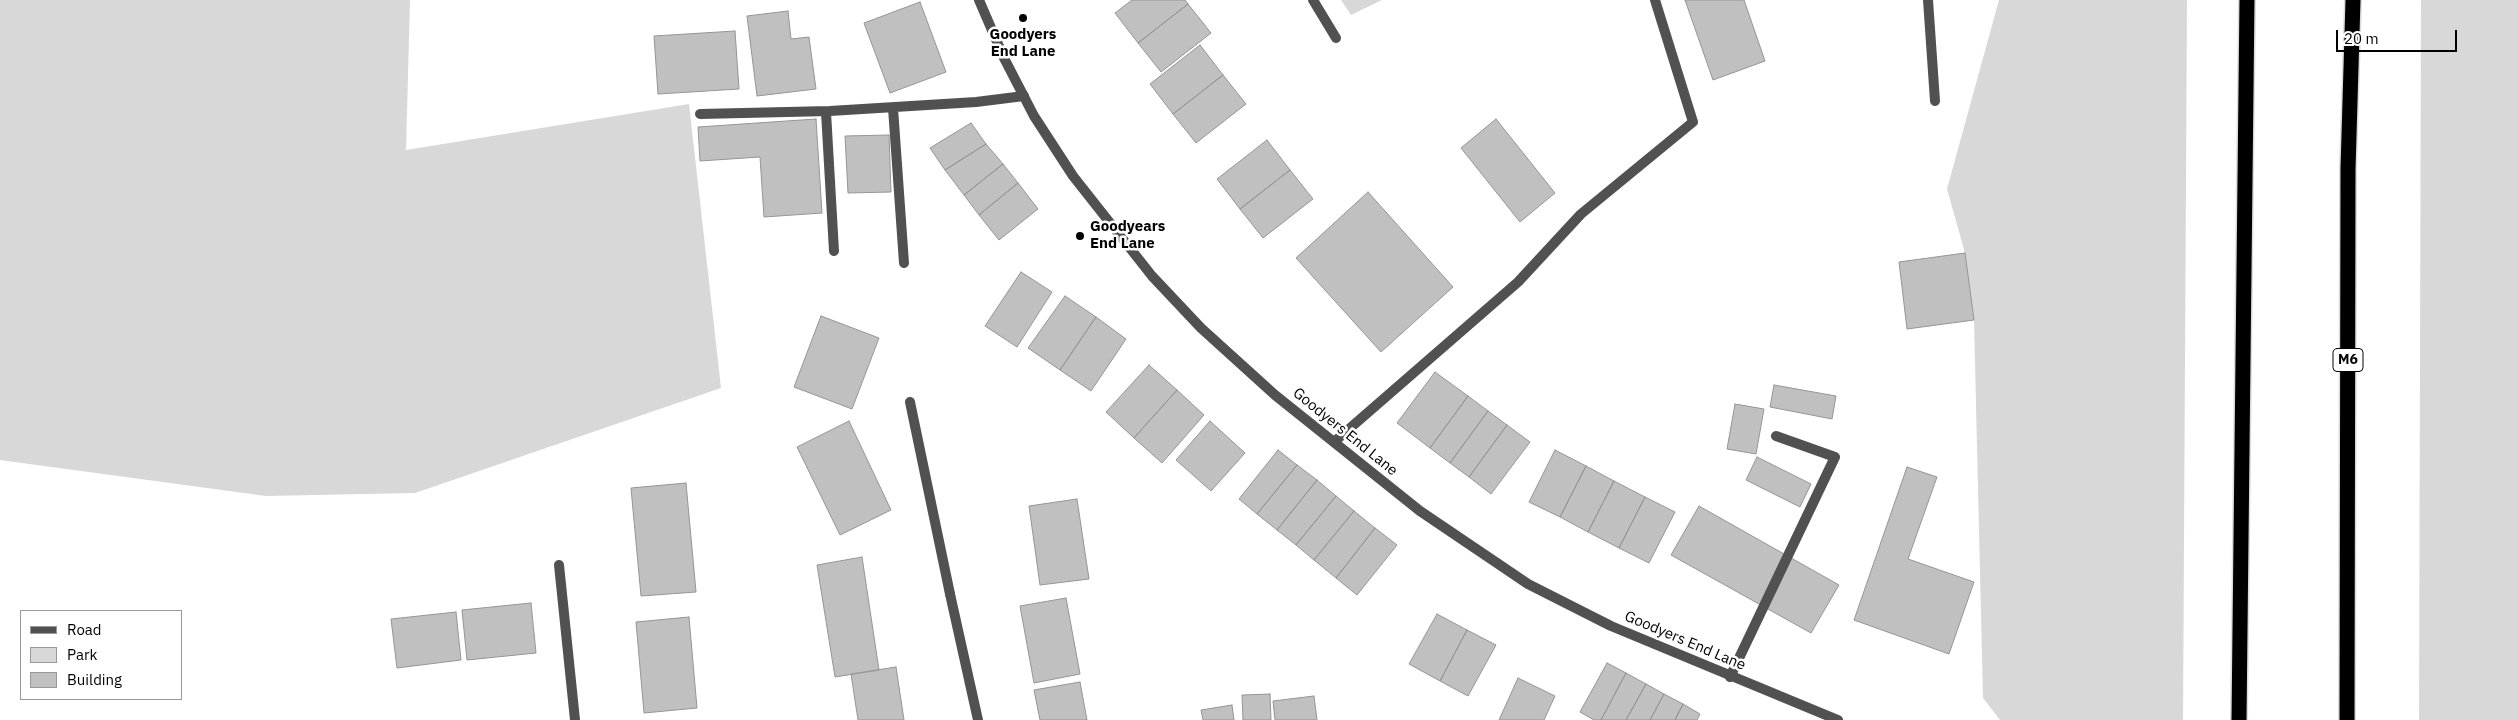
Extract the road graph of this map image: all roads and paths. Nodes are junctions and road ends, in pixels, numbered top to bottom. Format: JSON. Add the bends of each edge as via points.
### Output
{"nodes":[{"id":1,"x":979,"y":0,"type":"edge"},
{"id":2,"x":1313,"y":0,"type":"edge"},
{"id":3,"x":1655,"y":0,"type":"edge"},
{"id":4,"x":1928,"y":0,"type":"edge"},
{"id":5,"x":2247,"y":0,"type":"edge"},
{"id":6,"x":2353,"y":0,"type":"edge"},
{"id":7,"x":1336,"y":38,"type":"dead end"},
{"id":8,"x":1024,"y":96,"type":"junction"},
{"id":9,"x":1935,"y":101,"type":"dead end"},
{"id":10,"x":893,"y":108,"type":"junction"},
{"id":11,"x":826,"y":112,"type":"junction"},
{"id":12,"x":700,"y":114,"type":"dead end"},
{"id":13,"x":834,"y":251,"type":"dead end"},
{"id":14,"x":904,"y":263,"type":"dead end"},
{"id":15,"x":910,"y":402,"type":"dead end"},
{"id":16,"x":1776,"y":436,"type":"dead end"},
{"id":17,"x":1334,"y":442,"type":"junction"},
{"id":18,"x":559,"y":565,"type":"dead end"},
{"id":19,"x":1730,"y":676,"type":"junction"},
{"id":20,"x":575,"y":720,"type":"edge"},
{"id":21,"x":978,"y":720,"type":"edge"},
{"id":22,"x":1838,"y":720,"type":"edge"},
{"id":23,"x":2239,"y":720,"type":"edge"},
{"id":24,"x":2347,"y":720,"type":"edge"}],
"edges":[{"from":1,"to":8,"type":"street","name":"Goodyers End Lane"},
{"from":2,"to":7,"type":"street"},
{"from":3,"to":17,"type":"street","via":[[1693,122],[1581,214],[1518,282]]},
{"from":4,"to":9,"type":"street"},
{"from":5,"to":23,"type":"highway"},
{"from":6,"to":24,"type":"highway","number":"M6","via":[[2348,169]]},
{"from":8,"to":10,"type":"street"},
{"from":8,"to":17,"type":"street","name":"Goodyers End Lane","via":[[1072,176],[1152,276],[1201,328],[1275,395]]},
{"from":10,"to":11,"type":"street"},
{"from":10,"to":14,"type":"street"},
{"from":11,"to":12,"type":"street"},
{"from":11,"to":13,"type":"street"},
{"from":15,"to":21,"type":"street"},
{"from":16,"to":19,"type":"street","via":[[1835,457]]},
{"from":17,"to":19,"type":"street","name":"Goodyers End Lane","via":[[1420,511],[1528,584],[1611,626]]},
{"from":18,"to":20,"type":"street"},
{"from":19,"to":22,"type":"street","name":"Goodyers End Lane"}]}
